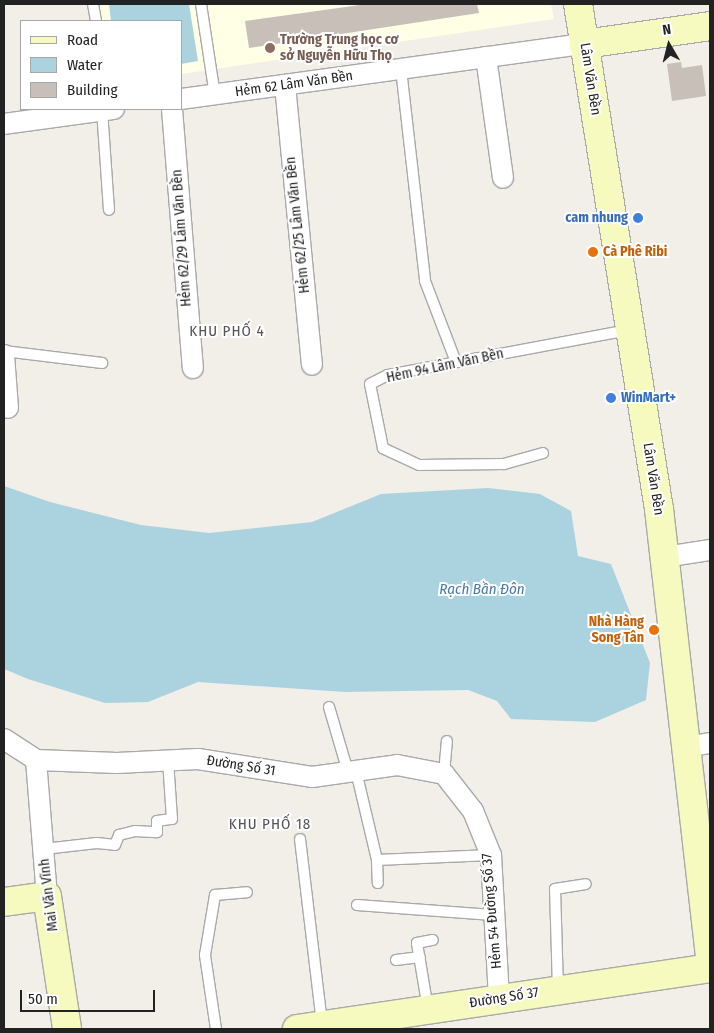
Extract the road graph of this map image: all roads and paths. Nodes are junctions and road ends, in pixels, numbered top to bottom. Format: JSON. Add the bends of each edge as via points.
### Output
{"nodes":[{"id":1,"x":93,"y":4,"type":"edge"},
{"id":2,"x":201,"y":4,"type":"edge"},
{"id":3,"x":578,"y":4,"type":"edge"},
{"id":4,"x":96,"y":20,"type":"edge"},
{"id":5,"x":710,"y":26,"type":"edge"},
{"id":6,"x":584,"y":44,"type":"junction"},
{"id":7,"x":486,"y":57,"type":"junction"},
{"id":8,"x":401,"y":69,"type":"junction"},
{"id":9,"x":284,"y":85,"type":"junction"},
{"id":10,"x":215,"y":94,"type":"junction"},
{"id":11,"x":182,"y":99,"type":"edge"},
{"id":12,"x":102,"y":110,"type":"edge"},
{"id":13,"x":109,"y":110,"type":"edge"},
{"id":14,"x":172,"y":110,"type":"edge"},
{"id":15,"x":4,"y":124,"type":"edge"},
{"id":16,"x":503,"y":178,"type":"dead end"},
{"id":17,"x":109,"y":210,"type":"dead end"},
{"id":18,"x":630,"y":330,"type":"junction"},
{"id":19,"x":4,"y":353,"type":"edge"},
{"id":20,"x":456,"y":362,"type":"junction"},
{"id":21,"x":102,"y":363,"type":"dead end"},
{"id":22,"x":312,"y":365,"type":"dead end"},
{"id":23,"x":193,"y":368,"type":"dead end"},
{"id":24,"x":6,"y":395,"type":"edge"},
{"id":25,"x":543,"y":453,"type":"dead end"},
{"id":26,"x":710,"y":550,"type":"edge"},
{"id":27,"x":664,"y":557,"type":"junction"},
{"id":28,"x":329,"y":707,"type":"dead end"},
{"id":29,"x":4,"y":739,"type":"edge"},
{"id":30,"x":448,"y":741,"type":"dead end"},
{"id":31,"x":699,"y":745,"type":"edge"},
{"id":32,"x":36,"y":760,"type":"junction"},
{"id":33,"x":168,"y":760,"type":"junction"},
{"id":34,"x":352,"y":771,"type":"junction"},
{"id":35,"x":444,"y":774,"type":"junction"},
{"id":36,"x":703,"y":834,"type":"edge"},
{"id":37,"x":300,"y":839,"type":"dead end"},
{"id":38,"x":44,"y":849,"type":"junction"},
{"id":39,"x":490,"y":854,"type":"junction"},
{"id":40,"x":377,"y":860,"type":"junction"},
{"id":41,"x":378,"y":883,"type":"dead end"},
{"id":42,"x":586,"y":884,"type":"dead end"},
{"id":43,"x":247,"y":892,"type":"dead end"},
{"id":44,"x":47,"y":896,"type":"junction"},
{"id":45,"x":4,"y":902,"type":"edge"},
{"id":46,"x":357,"y":905,"type":"dead end"},
{"id":47,"x":493,"y":914,"type":"junction"},
{"id":48,"x":433,"y":940,"type":"dead end"},
{"id":49,"x":710,"y":956,"type":"edge"},
{"id":50,"x":420,"y":957,"type":"junction"},
{"id":51,"x":396,"y":960,"type":"dead end"},
{"id":52,"x":710,"y":968,"type":"edge"},
{"id":53,"x":558,"y":990,"type":"junction"},
{"id":54,"x":499,"y":999,"type":"junction"},
{"id":55,"x":428,"y":1010,"type":"junction"},
{"id":56,"x":310,"y":1027,"type":"edge"},
{"id":57,"x":67,"y":1029,"type":"edge"},
{"id":58,"x":216,"y":1029,"type":"edge"}],
"edges":[{"from":1,"to":4,"type":"lane"},
{"from":2,"to":10,"type":"lane"},
{"from":3,"to":6,"type":"street","name":"Lâm Văn Bền"},
{"from":5,"to":6,"type":"street"},
{"from":6,"to":7,"type":"street","name":"Hẻm 62 Lâm Văn Bền"},
{"from":6,"to":18,"type":"street","name":"Lâm Văn Bền"},
{"from":7,"to":8,"type":"street","name":"Hẻm 62 Lâm Văn Bền"},
{"from":7,"to":16,"type":"street"},
{"from":8,"to":9,"type":"street","name":"Hẻm 62 Lâm Văn Bền"},
{"from":8,"to":20,"type":"lane","via":[[425,281]]},
{"from":9,"to":10,"type":"street","name":"Hẻm 62 Lâm Văn Bền"},
{"from":9,"to":22,"type":"street","name":"Hẻm 62/25 Lâm Văn Bền"},
{"from":10,"to":11,"type":"street","name":"Hẻm 62 Lâm Văn Bền"},
{"from":12,"to":15,"type":"street"},
{"from":13,"to":17,"type":"lane"},
{"from":14,"to":23,"type":"street","name":"Hẻm 62/29 Lâm Văn Bền"},
{"from":18,"to":20,"type":"lane","name":"Hẻm 94 Lâm Văn Bền"},
{"from":18,"to":27,"type":"street","name":"Lâm Văn Bền"},
{"from":19,"to":21,"type":"lane"},
{"from":19,"to":24,"type":"street"},
{"from":20,"to":25,"type":"lane","name":"Hẻm 94 Lâm Văn Bền","via":[[388,375],[370,384],[383,448],[419,465],[504,464]]},
{"from":26,"to":27,"type":"street"},
{"from":27,"to":31,"type":"street","name":"Lâm Văn Bền"},
{"from":28,"to":34,"type":"lane"},
{"from":29,"to":32,"type":"street"},
{"from":30,"to":35,"type":"lane"},
{"from":31,"to":36,"type":"street","name":"Lâm Văn Bền"},
{"from":32,"to":33,"type":"street","name":"Đường Số 31","via":[[116,763]]},
{"from":32,"to":38,"type":"street","name":"Mai Văn Vĩnh"},
{"from":33,"to":34,"type":"street","name":"Đường Số 31","via":[[198,759],[312,777]]},
{"from":33,"to":38,"type":"lane","via":[[172,819],[157,821],[157,832],[119,835],[115,845],[97,843]]},
{"from":34,"to":35,"type":"street","name":"Đường Số 31","via":[[397,765]]},
{"from":34,"to":40,"type":"lane"},
{"from":35,"to":39,"type":"street","name":"Hẻm 54 Đường Số 37","via":[[473,812]]},
{"from":36,"to":49,"type":"street","name":"Lâm Văn Bền"},
{"from":37,"to":56,"type":"lane"},
{"from":38,"to":44,"type":"street","name":"Mai Văn Vĩnh"},
{"from":39,"to":40,"type":"lane"},
{"from":39,"to":47,"type":"street","name":"Hẻm 54 Đường Số 37"},
{"from":40,"to":41,"type":"lane"},
{"from":42,"to":53,"type":"lane","via":[[555,889]]},
{"from":43,"to":58,"type":"lane","via":[[215,895],[205,955]]},
{"from":44,"to":45,"type":"street"},
{"from":44,"to":57,"type":"street","name":"Mai Văn Vĩnh"},
{"from":46,"to":47,"type":"lane"},
{"from":47,"to":54,"type":"street","name":"Hẻm 54 Đường Số 37"},
{"from":48,"to":50,"type":"lane","via":[[417,943]]},
{"from":50,"to":51,"type":"lane"},
{"from":50,"to":55,"type":"lane"},
{"from":52,"to":53,"type":"street","name":"Đường Số 37"},
{"from":53,"to":54,"type":"street","name":"Đường Số 37"},
{"from":54,"to":55,"type":"street","name":"Đường Số 37"},
{"from":55,"to":56,"type":"street","name":"Đường Số 37"}]}
